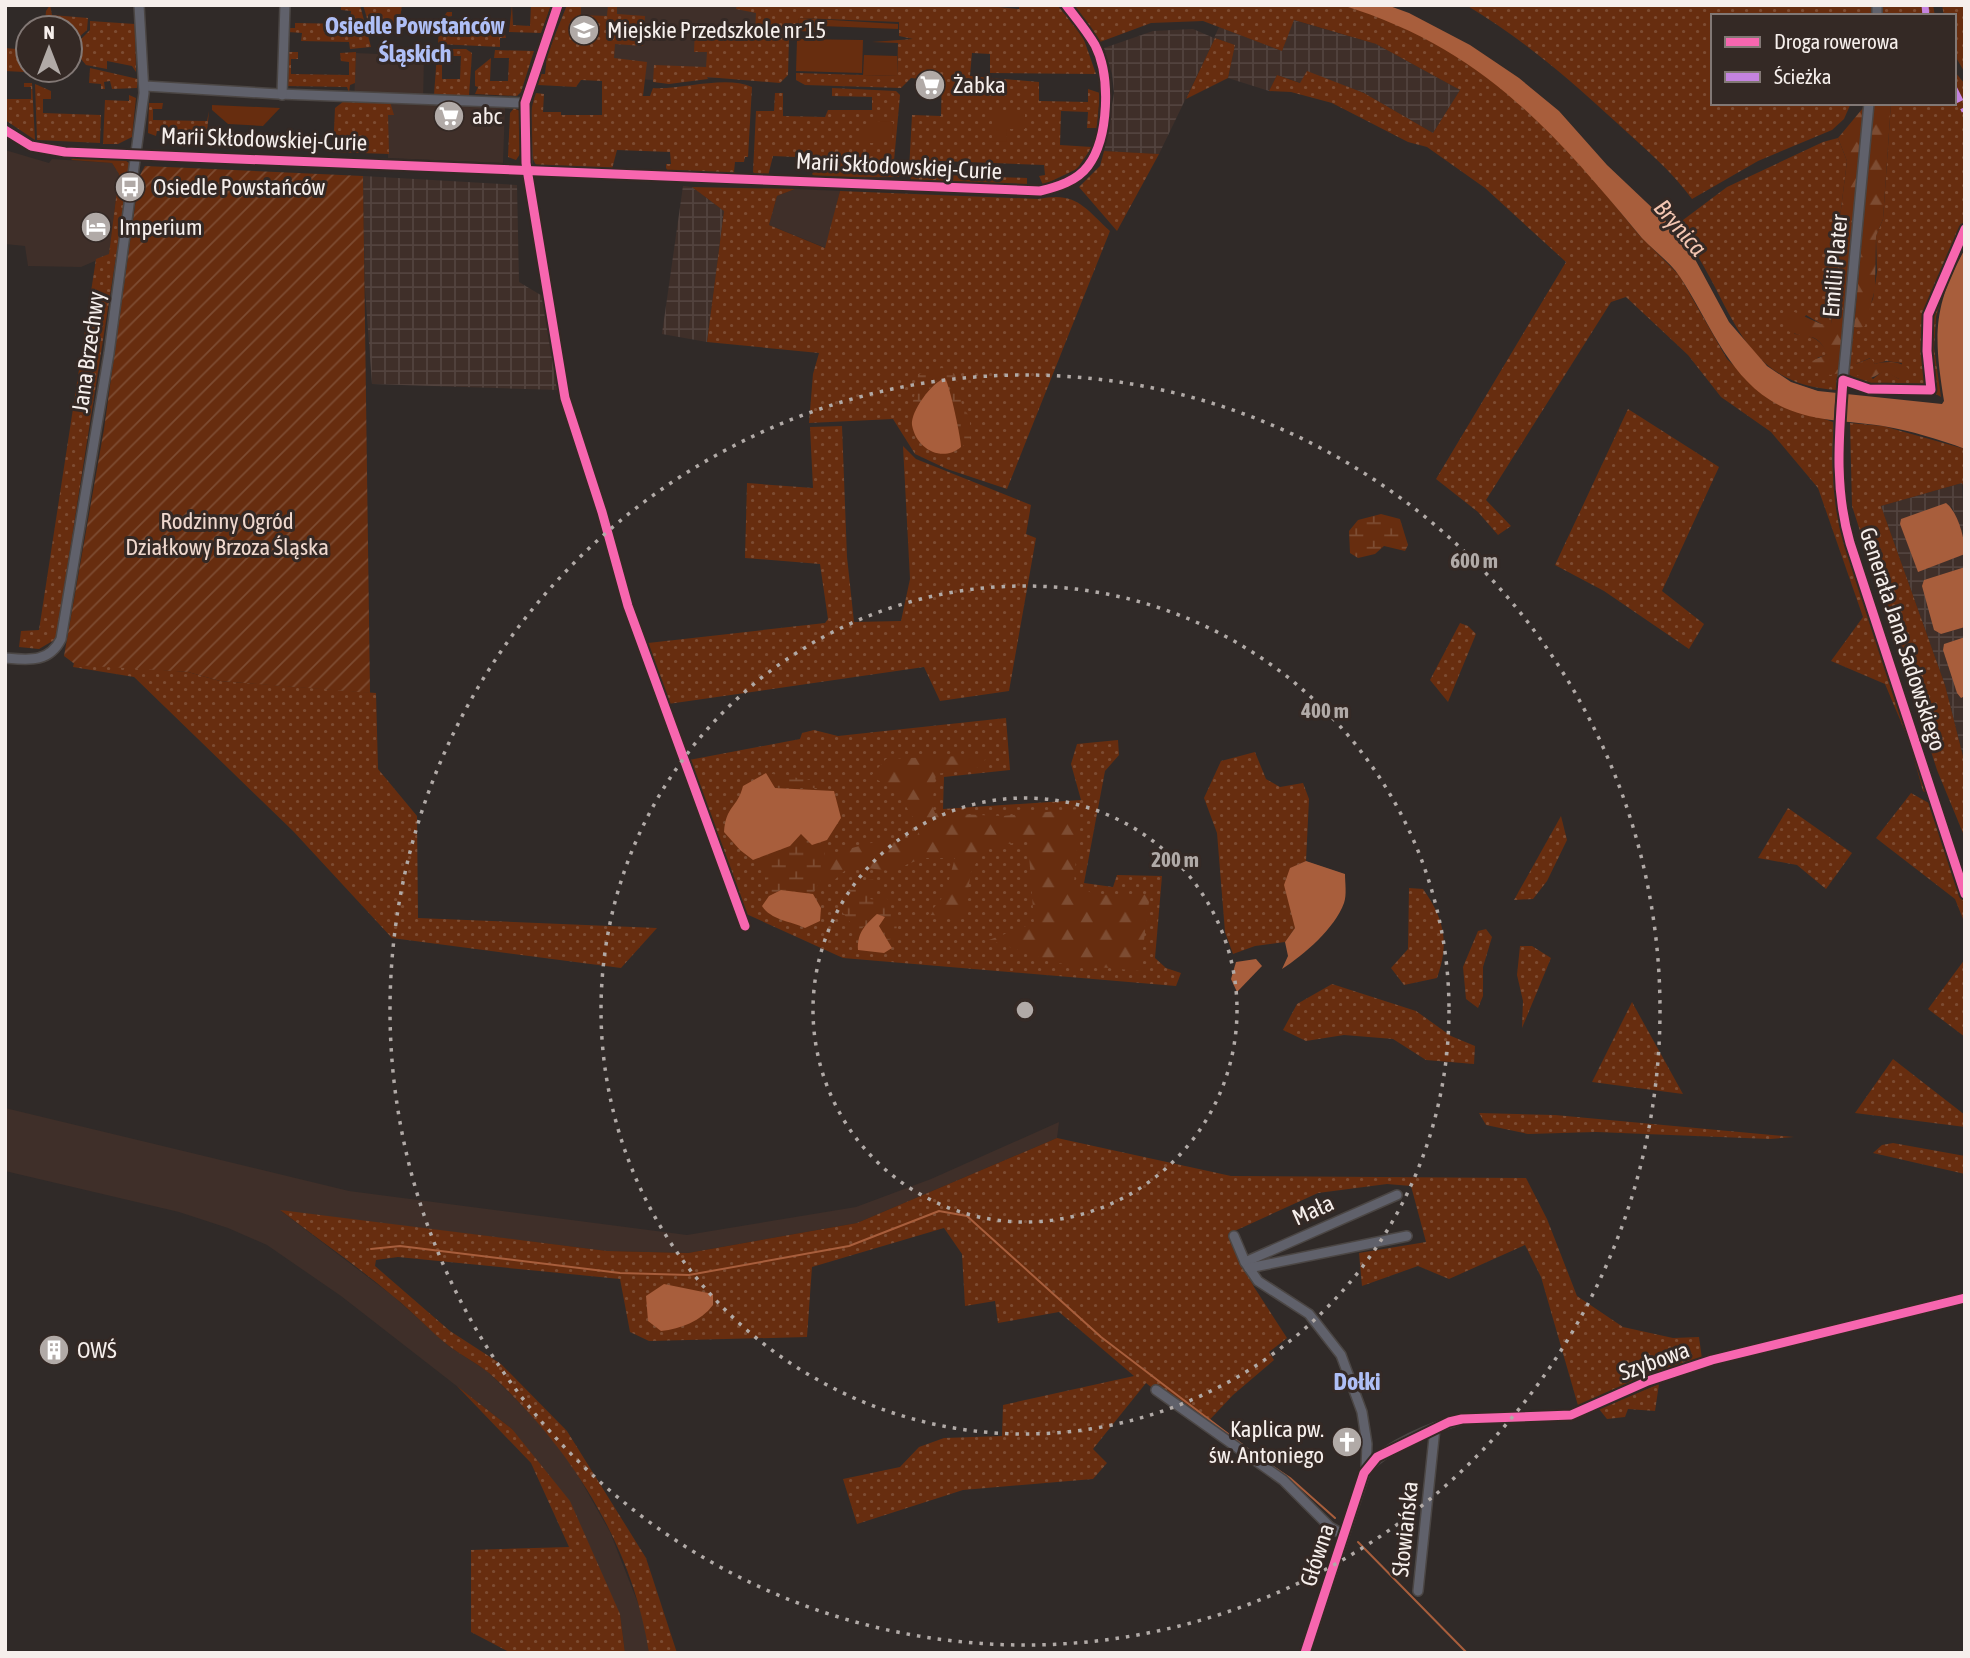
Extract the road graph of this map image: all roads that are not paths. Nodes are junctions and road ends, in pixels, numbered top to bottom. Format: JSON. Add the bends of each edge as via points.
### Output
{"nodes":[{"id":1,"x":139,"y":5,"type":"edge"},
{"id":2,"x":285,"y":5,"type":"edge"},
{"id":3,"x":558,"y":5,"type":"edge"},
{"id":4,"x":1066,"y":5,"type":"edge"},
{"id":5,"x":145,"y":86,"type":"junction"},
{"id":6,"x":282,"y":94,"type":"junction"},
{"id":7,"x":526,"y":103,"type":"junction"},
{"id":8,"x":1869,"y":105,"type":"edge"},
{"id":9,"x":5,"y":130,"type":"edge"},
{"id":10,"x":136,"y":154,"type":"junction"},
{"id":11,"x":527,"y":170,"type":"junction"},
{"id":12,"x":1840,"y":432,"type":"joint"},
{"id":13,"x":5,"y":658,"type":"edge"},
{"id":14,"x":1965,"y":894,"type":"edge"},
{"id":15,"x":1397,"y":1195,"type":"dead end"},
{"id":16,"x":1234,"y":1236,"type":"dead end"},
{"id":17,"x":1407,"y":1236,"type":"dead end"},
{"id":18,"x":1247,"y":1265,"type":"junction"},
{"id":19,"x":1965,"y":1298,"type":"edge"},
{"id":20,"x":1157,"y":1390,"type":"dead end"},
{"id":21,"x":1435,"y":1428,"type":"junction"},
{"id":22,"x":1367,"y":1444,"type":"junction"},
{"id":23,"x":1377,"y":1457,"type":"junction"},
{"id":24,"x":1366,"y":1469,"type":"junction"},
{"id":25,"x":1344,"y":1535,"type":"junction"},
{"id":26,"x":1418,"y":1591,"type":"dead end"},
{"id":27,"x":1305,"y":1653,"type":"edge"}],
"edges":[{"from":1,"to":5,"type":"street","name":"Jana Brzechwy"},
{"from":2,"to":6,"type":"street"},
{"from":3,"to":7,"type":"street"},
{"from":4,"to":11,"type":"street","name":"Marii Skłodowskiej-Curie","via":[[1096,48],[1105,101],[1104,127],[1087,168],[1055,187],[1040,191]]},
{"from":5,"to":6,"type":"street"},
{"from":5,"to":10,"type":"street","name":"Jana Brzechwy"},
{"from":6,"to":7,"type":"street"},
{"from":7,"to":11,"type":"street"},
{"from":8,"to":12,"type":"street","name":"Emilii Plater"},
{"from":9,"to":10,"type":"street","name":"Marii Skłodowskiej-Curie","via":[[47,151]]},
{"from":10,"to":11,"type":"street","name":"Marii Skłodowskiej-Curie"},
{"from":10,"to":13,"type":"street","name":"Jana Brzechwy","via":[[107,366],[61,639],[43,658]]},
{"from":12,"to":14,"type":"street","name":"Generała Jana Sadowskiego","via":[[1837,467],[1843,520]]},
{"from":15,"to":18,"type":"street","name":"Mała"},
{"from":16,"to":18,"type":"street","name":"Główna"},
{"from":17,"to":18,"type":"street"},
{"from":18,"to":22,"type":"street","name":"Główna","via":[[1267,1289],[1309,1314],[1341,1355],[1360,1404]]},
{"from":19,"to":21,"type":"street","name":"Szybowa","via":[[1712,1360],[1648,1381],[1571,1415],[1462,1419]]},
{"from":20,"to":25,"type":"street","via":[[1283,1480]]},
{"from":21,"to":23,"type":"street","name":"Szybowa"},
{"from":21,"to":26,"type":"street","name":"Słowiańska"},
{"from":22,"to":23,"type":"street","name":"Główna"},
{"from":22,"to":24,"type":"street","name":"Główna"},
{"from":23,"to":24,"type":"street","name":"Szybowa"},
{"from":24,"to":25,"type":"street","name":"Główna"},
{"from":25,"to":27,"type":"street","name":"Główna"}]}
